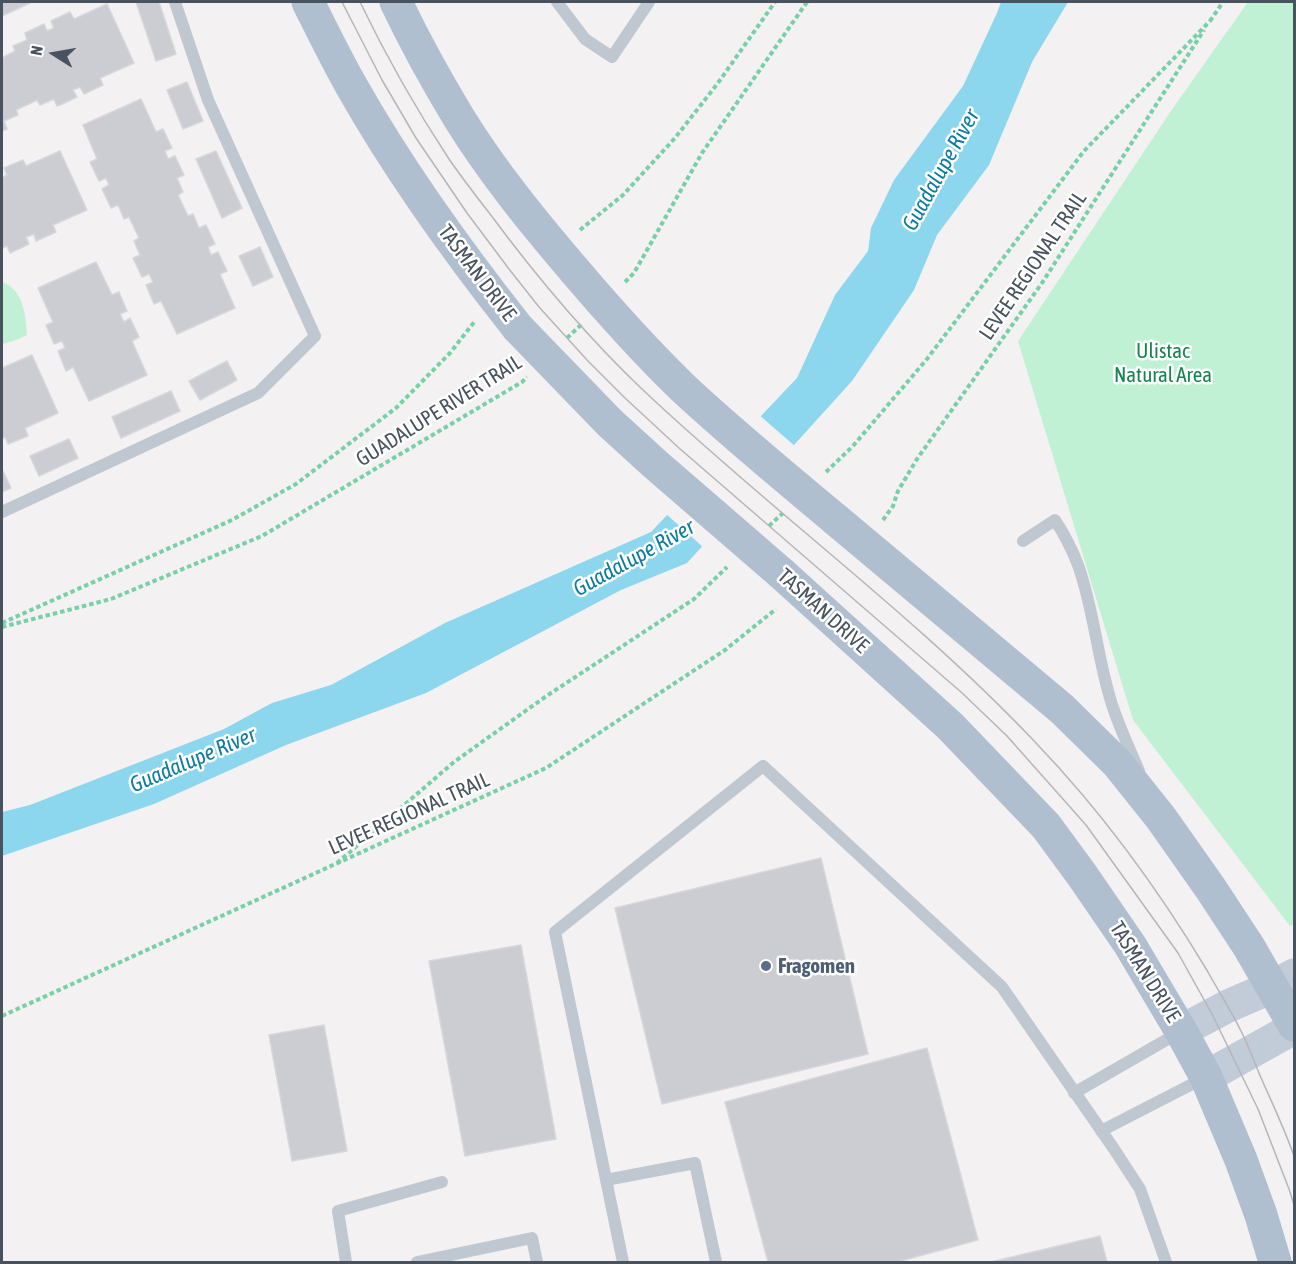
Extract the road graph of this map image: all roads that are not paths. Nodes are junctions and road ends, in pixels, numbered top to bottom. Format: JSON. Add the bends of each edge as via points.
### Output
{"nodes":[{"id":1,"x":175,"y":2,"type":"edge"},
{"id":2,"x":308,"y":2,"type":"edge"},
{"id":3,"x":396,"y":2,"type":"edge"},
{"id":4,"x":557,"y":2,"type":"edge"},
{"id":5,"x":649,"y":2,"type":"edge"},
{"id":6,"x":2,"y":512,"type":"edge"},
{"id":7,"x":1023,"y":541,"type":"dead end"},
{"id":8,"x":1161,"y":818,"type":"junction"},
{"id":9,"x":1283,"y":981,"type":"edge"},
{"id":10,"x":1294,"y":1027,"type":"edge"},
{"id":11,"x":1181,"y":1031,"type":"junction"},
{"id":12,"x":1206,"y":1077,"type":"junction"},
{"id":13,"x":1074,"y":1093,"type":"junction"},
{"id":14,"x":1101,"y":1131,"type":"junction"},
{"id":15,"x":606,"y":1180,"type":"junction"},
{"id":16,"x":442,"y":1182,"type":"dead end"},
{"id":17,"x":436,"y":1261,"type":"edge"},
{"id":18,"x":346,"y":1263,"type":"edge"},
{"id":19,"x":417,"y":1263,"type":"edge"},
{"id":20,"x":537,"y":1263,"type":"edge"},
{"id":21,"x":623,"y":1263,"type":"edge"},
{"id":22,"x":716,"y":1263,"type":"edge"},
{"id":23,"x":1166,"y":1263,"type":"edge"},
{"id":24,"x":1275,"y":1263,"type":"edge"}],
"edges":[{"from":1,"to":6,"type":"lane","via":[[207,100],[315,336],[258,393]]},
{"from":2,"to":11,"type":"main road","name":"TASMAN DRIVE","bridge":true,"via":[[351,86],[398,162],[518,328],[610,423],[950,726],[1000,777],[1046,826],[1130,945]]},
{"from":3,"to":8,"type":"main road","bridge":true,"via":[[421,53],[493,168],[623,326],[730,430],[1062,709],[1117,763]]},
{"from":4,"to":5,"type":"lane","via":[[585,39],[612,57]]},
{"from":7,"to":8,"type":"lane","via":[[1055,520],[1069,543],[1079,567],[1110,700]]},
{"from":8,"to":9,"type":"main road","via":[[1249,947]]},
{"from":9,"to":10,"type":"main road"},
{"from":9,"to":11,"type":"main road"},
{"from":10,"to":12,"type":"main road"},
{"from":11,"to":12,"type":"main road","name":"TASMAN DRIVE"},
{"from":11,"to":13,"type":"lane"},
{"from":12,"to":14,"type":"lane"},
{"from":12,"to":24,"type":"main road","name":"TASMAN DRIVE","via":[[1241,1160]]},
{"from":13,"to":14,"type":"lane"},
{"from":13,"to":15,"type":"lane","via":[[1002,987],[763,766],[555,932]]},
{"from":14,"to":23,"type":"lane","via":[[1140,1190]]},
{"from":15,"to":21,"type":"lane"},
{"from":15,"to":22,"type":"lane","via":[[695,1163]]},
{"from":16,"to":18,"type":"lane","via":[[338,1210]]},
{"from":17,"to":19,"type":"lane"},
{"from":17,"to":20,"type":"lane","via":[[532,1238]]}]}
